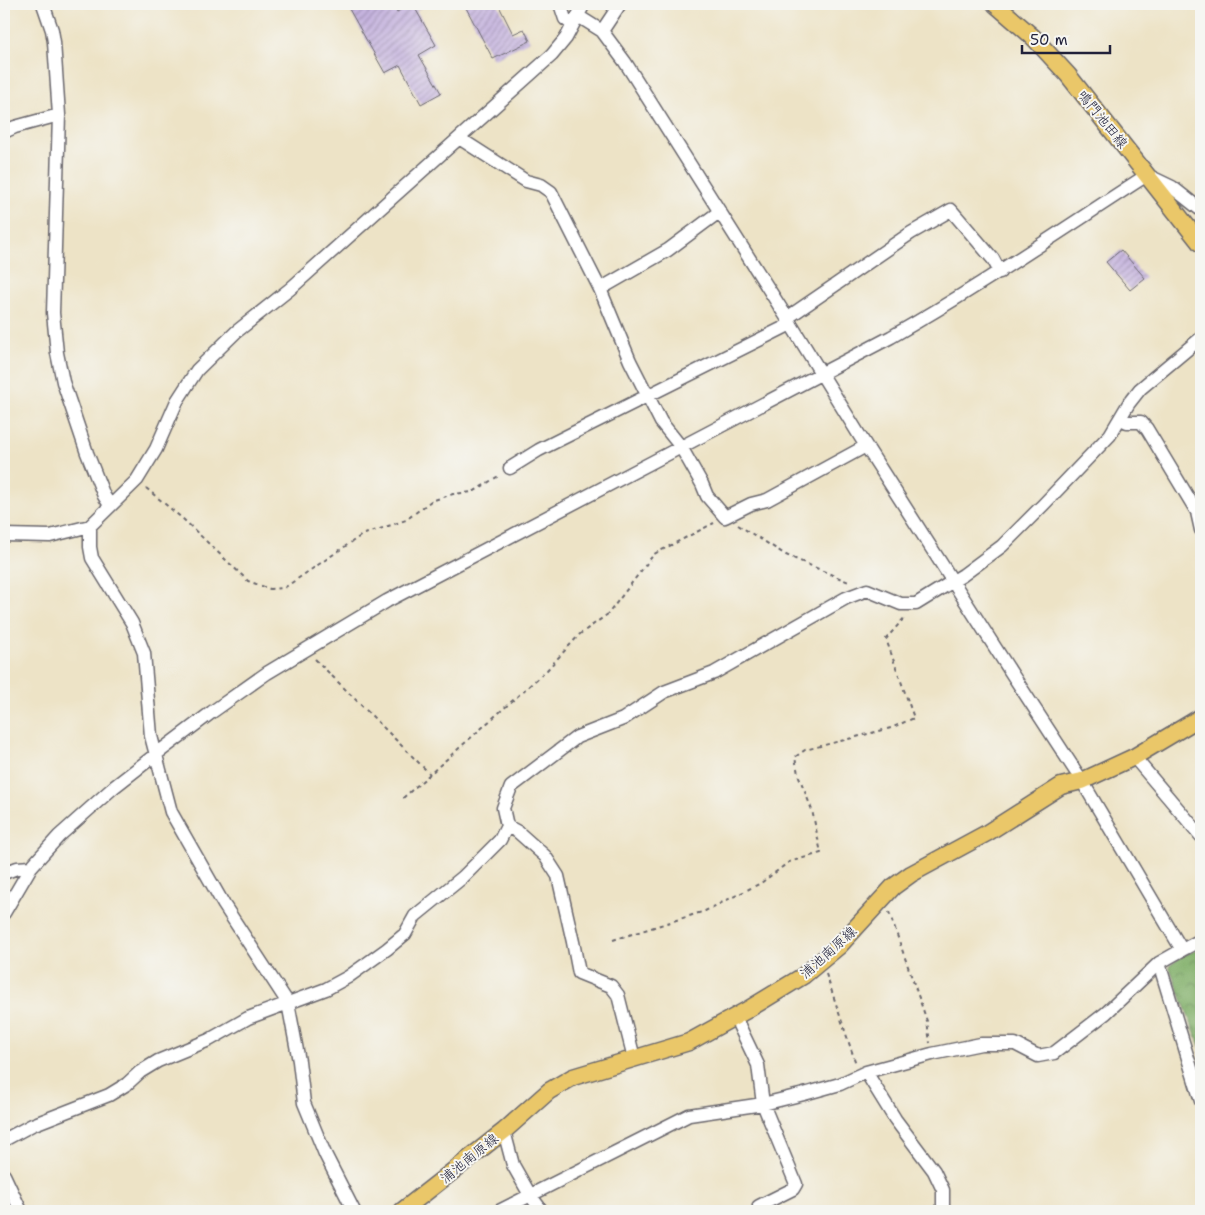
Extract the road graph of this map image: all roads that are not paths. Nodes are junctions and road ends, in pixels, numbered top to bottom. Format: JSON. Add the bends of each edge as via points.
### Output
{"nodes":[{"id":1,"x":43,"y":4,"type":"edge"},
{"id":2,"x":560,"y":4,"type":"edge"},
{"id":3,"x":584,"y":4,"type":"edge"},
{"id":4,"x":620,"y":4,"type":"edge"},
{"id":5,"x":995,"y":4,"type":"edge"},
{"id":6,"x":575,"y":20,"type":"junction"},
{"id":7,"x":602,"y":31,"type":"junction"},
{"id":8,"x":58,"y":115,"type":"junction"},
{"id":9,"x":4,"y":132,"type":"edge"},
{"id":10,"x":459,"y":138,"type":"junction"},
{"id":11,"x":1147,"y":175,"type":"junction"},
{"id":12,"x":1201,"y":210,"type":"edge"},
{"id":13,"x":719,"y":212,"type":"junction"},
{"id":14,"x":1201,"y":244,"type":"edge"},
{"id":15,"x":1000,"y":272,"type":"junction"},
{"id":16,"x":600,"y":289,"type":"junction"},
{"id":17,"x":790,"y":321,"type":"junction"},
{"id":18,"x":1201,"y":338,"type":"edge"},
{"id":19,"x":822,"y":374,"type":"junction"},
{"id":20,"x":648,"y":397,"type":"junction"},
{"id":21,"x":1121,"y":419,"type":"junction"},
{"id":22,"x":866,"y":446,"type":"junction"},
{"id":23,"x":681,"y":447,"type":"junction"},
{"id":24,"x":510,"y":468,"type":"road end"},
{"id":25,"x":110,"y":505,"type":"junction"},
{"id":26,"x":90,"y":526,"type":"junction"},
{"id":27,"x":1201,"y":530,"type":"edge"},
{"id":28,"x":4,"y":535,"type":"edge"},
{"id":29,"x":953,"y":580,"type":"junction"},
{"id":30,"x":1201,"y":717,"type":"edge"},
{"id":31,"x":154,"y":755,"type":"junction"},
{"id":32,"x":1134,"y":757,"type":"junction"},
{"id":33,"x":1082,"y":781,"type":"junction"},
{"id":34,"x":507,"y":826,"type":"junction"},
{"id":35,"x":1201,"y":836,"type":"edge"},
{"id":36,"x":32,"y":868,"type":"junction"},
{"id":37,"x":4,"y":873,"type":"edge"},
{"id":38,"x":4,"y":913,"type":"edge"},
{"id":39,"x":1201,"y":940,"type":"edge"},
{"id":40,"x":1182,"y":950,"type":"junction"},
{"id":41,"x":1159,"y":963,"type":"junction"},
{"id":42,"x":288,"y":1003,"type":"junction"},
{"id":43,"x":736,"y":1016,"type":"junction"},
{"id":44,"x":634,"y":1058,"type":"junction"},
{"id":45,"x":866,"y":1072,"type":"junction"},
{"id":46,"x":1201,"y":1101,"type":"edge"},
{"id":47,"x":763,"y":1104,"type":"junction"},
{"id":48,"x":504,"y":1131,"type":"junction"},
{"id":49,"x":4,"y":1140,"type":"edge"},
{"id":50,"x":4,"y":1175,"type":"edge"},
{"id":51,"x":530,"y":1195,"type":"junction"},
{"id":52,"x":21,"y":1211,"type":"edge"},
{"id":53,"x":354,"y":1211,"type":"edge"},
{"id":54,"x":402,"y":1211,"type":"edge"},
{"id":55,"x":499,"y":1211,"type":"edge"},
{"id":56,"x":542,"y":1211,"type":"edge"},
{"id":57,"x":760,"y":1211,"type":"edge"},
{"id":58,"x":943,"y":1211,"type":"edge"}],
"edges":[{"from":1,"to":8,"type":"street","via":[[54,42]]},
{"from":2,"to":6,"type":"street","via":[[566,18]]},
{"from":3,"to":6,"type":"street"},
{"from":4,"to":7,"type":"street"},
{"from":5,"to":11,"type":"main road","name":"鳴門池田線","via":[[1033,37],[1068,76]]},
{"from":6,"to":7,"type":"street"},
{"from":6,"to":10,"type":"street","via":[[552,55]]},
{"from":7,"to":13,"type":"street"},
{"from":8,"to":9,"type":"street"},
{"from":8,"to":25,"type":"street","via":[[53,313],[57,353],[63,382],[87,453]]},
{"from":10,"to":16,"type":"street","via":[[526,181],[551,192]]},
{"from":10,"to":25,"type":"street","via":[[290,289],[236,332],[197,370],[177,401],[156,449],[137,480]]},
{"from":11,"to":12,"type":"street","via":[[1172,187]]},
{"from":11,"to":14,"type":"main road","name":"鳴門池田線"},
{"from":11,"to":15,"type":"street"},
{"from":13,"to":16,"type":"street","via":[[668,250]]},
{"from":13,"to":17,"type":"street"},
{"from":15,"to":17,"type":"street","via":[[951,210],[911,233]]},
{"from":15,"to":19,"type":"street"},
{"from":16,"to":20,"type":"street"},
{"from":17,"to":19,"type":"street"},
{"from":17,"to":20,"type":"street"},
{"from":18,"to":21,"type":"street","via":[[1140,389]]},
{"from":19,"to":22,"type":"street"},
{"from":19,"to":23,"type":"street"},
{"from":20,"to":23,"type":"street","via":[[661,422]]},
{"from":20,"to":24,"type":"street","via":[[539,450]]},
{"from":21,"to":27,"type":"street","via":[[1141,422],[1148,428],[1197,512]]},
{"from":21,"to":29,"type":"street","via":[[1110,435],[1002,546]]},
{"from":22,"to":23,"type":"street","via":[[766,500],[725,517],[707,496]]},
{"from":22,"to":29,"type":"street"},
{"from":23,"to":31,"type":"street","via":[[387,601],[306,649]]},
{"from":25,"to":26,"type":"street"},
{"from":26,"to":28,"type":"street","via":[[50,536]]},
{"from":26,"to":31,"type":"street","via":[[92,558],[132,624],[144,653]]},
{"from":29,"to":33,"type":"street"},
{"from":29,"to":34,"type":"street","via":[[916,604],[901,604],[867,590],[846,598],[714,673],[664,692],[623,719],[577,738],[511,787],[503,808]]},
{"from":30,"to":32,"type":"main road","name":"浦池南原線"},
{"from":31,"to":36,"type":"street","via":[[59,836]]},
{"from":31,"to":42,"type":"street","via":[[171,812],[224,905]]},
{"from":32,"to":33,"type":"main road","name":"浦池南原線"},
{"from":32,"to":35,"type":"street"},
{"from":33,"to":40,"type":"street"},
{"from":33,"to":43,"type":"main road","name":"浦池南原線","via":[[1061,786],[987,833],[911,874],[893,887],[839,946],[803,976]]},
{"from":34,"to":42,"type":"street","via":[[488,853],[463,878],[415,916],[404,934],[387,950],[326,990]]},
{"from":34,"to":44,"type":"street","via":[[545,856],[558,876],[579,973],[611,986],[618,995]]},
{"from":36,"to":37,"type":"street","via":[[17,868]]},
{"from":36,"to":38,"type":"street"},
{"from":39,"to":40,"type":"street"},
{"from":40,"to":41,"type":"street"},
{"from":41,"to":45,"type":"street","via":[[1106,1013],[1054,1053],[1038,1056],[1015,1044],[981,1044]]},
{"from":41,"to":46,"type":"street"},
{"from":42,"to":49,"type":"street","via":[[248,1018],[209,1040],[158,1061],[109,1096],[32,1125]]},
{"from":42,"to":53,"type":"street","via":[[304,1103],[324,1154]]},
{"from":43,"to":44,"type":"main road","name":"浦池南原線","via":[[689,1042]]},
{"from":43,"to":47,"type":"street","via":[[758,1065]]},
{"from":44,"to":48,"type":"main road","name":"浦池南原線","via":[[573,1077],[549,1091]]},
{"from":45,"to":47,"type":"street","via":[[840,1084]]},
{"from":45,"to":58,"type":"street","via":[[895,1119],[934,1171],[943,1190]]},
{"from":47,"to":51,"type":"street","via":[[689,1115]]},
{"from":47,"to":57,"type":"street","via":[[796,1184],[794,1189],[760,1206]]},
{"from":48,"to":51,"type":"street","via":[[513,1165]]},
{"from":48,"to":54,"type":"main road","name":"浦池南原線"},
{"from":50,"to":52,"type":"street"},
{"from":51,"to":55,"type":"street"},
{"from":51,"to":56,"type":"street"}]}
